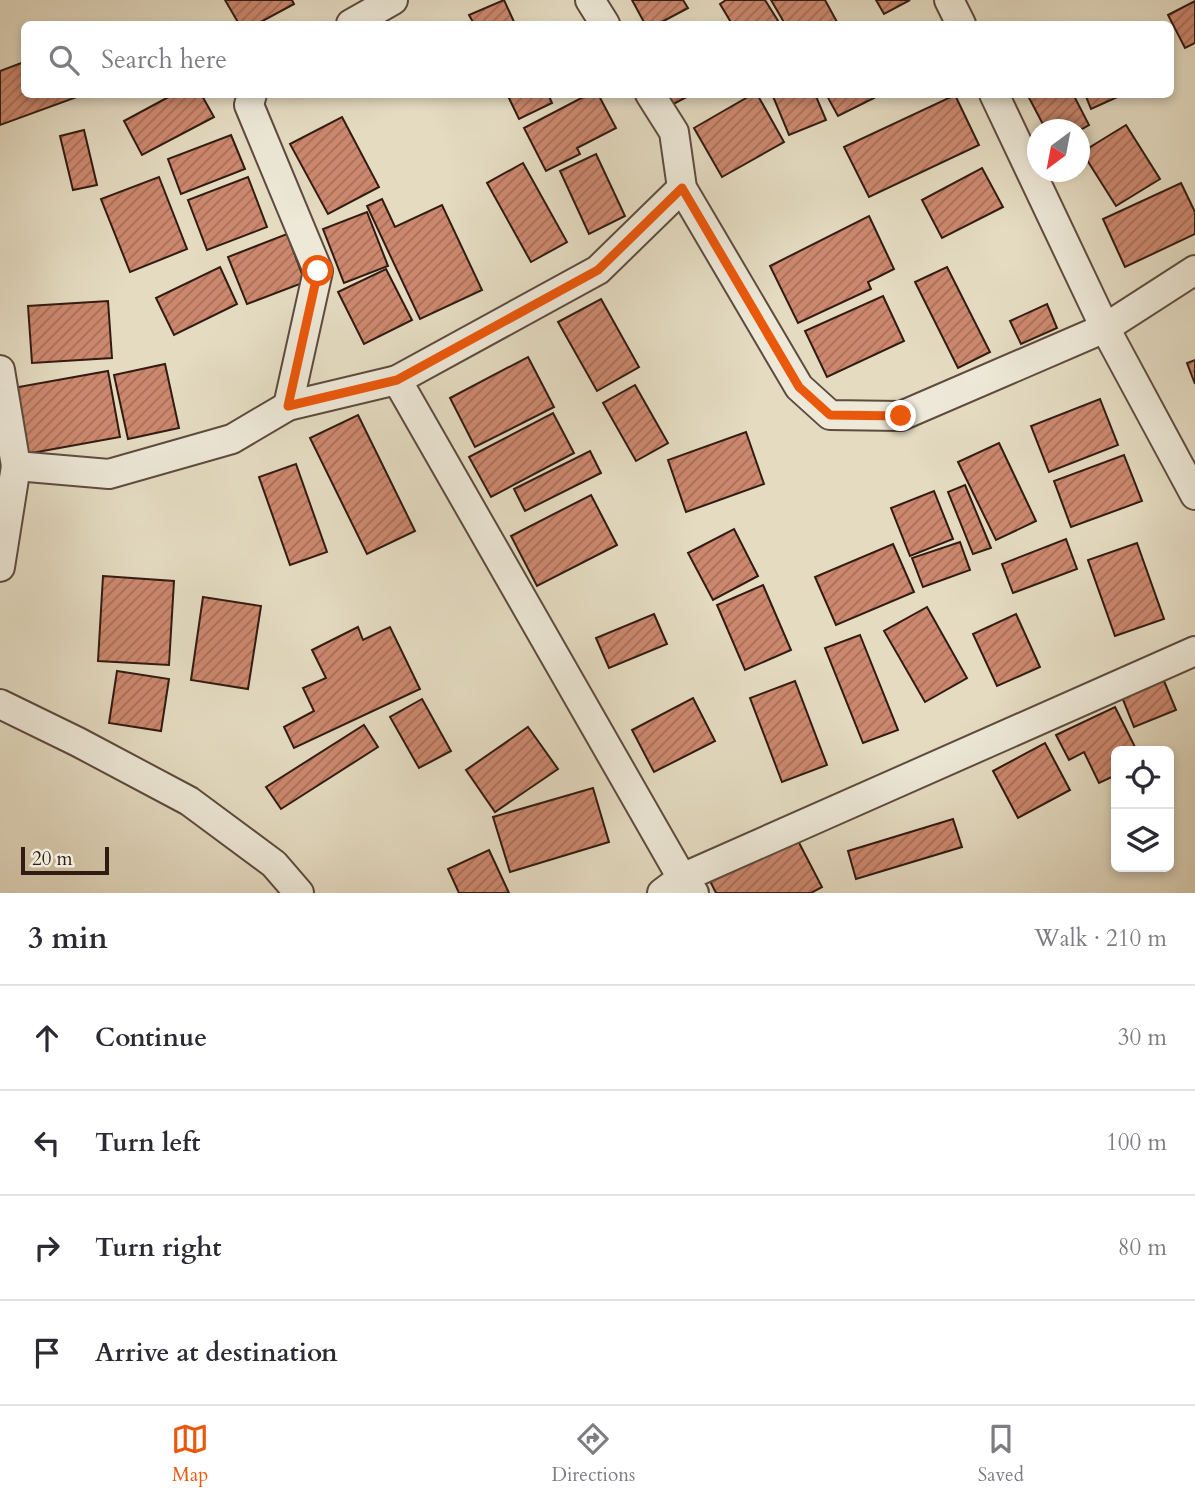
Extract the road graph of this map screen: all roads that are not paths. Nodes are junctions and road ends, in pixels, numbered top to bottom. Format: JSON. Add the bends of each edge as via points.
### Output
{"nodes":[{"id":1,"x":393,"y":0,"type":"edge"},
{"id":2,"x":590,"y":0,"type":"edge"},
{"id":3,"x":949,"y":0,"type":"edge"},
{"id":4,"x":356,"y":21,"type":"edge"},
{"id":5,"x":603,"y":21,"type":"edge"},
{"id":6,"x":960,"y":21,"type":"edge"},
{"id":7,"x":251,"y":98,"type":"edge"},
{"id":8,"x":653,"y":98,"type":"edge"},
{"id":9,"x":996,"y":98,"type":"edge"},
{"id":10,"x":682,"y":188,"type":"junction"},
{"id":11,"x":1195,"y":270,"type":"edge"},
{"id":12,"x":1105,"y":328,"type":"junction"},
{"id":13,"x":0,"y":370,"type":"edge"},
{"id":14,"x":397,"y":380,"type":"junction"},
{"id":15,"x":288,"y":406,"type":"junction"},
{"id":16,"x":16,"y":466,"type":"junction"},
{"id":17,"x":1195,"y":495,"type":"edge"},
{"id":18,"x":0,"y":567,"type":"edge"},
{"id":19,"x":1195,"y":651,"type":"edge"},
{"id":20,"x":0,"y":704,"type":"edge"},
{"id":21,"x":679,"y":888,"type":"edge"},
{"id":22,"x":299,"y":893,"type":"edge"}],
"edges":[{"from":1,"to":4,"type":"street"},
{"from":2,"to":5,"type":"street"},
{"from":3,"to":6,"type":"street"},
{"from":7,"to":15,"type":"street","via":[[249,105],[318,271]]},
{"from":8,"to":10,"type":"street","via":[[674,132]]},
{"from":9,"to":12,"type":"street"},
{"from":10,"to":12,"type":"street","via":[[799,387],[830,415],[901,416]]},
{"from":10,"to":14,"type":"street","via":[[598,270]]},
{"from":11,"to":12,"type":"street"},
{"from":12,"to":17,"type":"street"},
{"from":13,"to":16,"type":"street"},
{"from":14,"to":15,"type":"street"},
{"from":14,"to":21,"type":"street"},
{"from":15,"to":16,"type":"street","via":[[232,439],[109,474]]},
{"from":16,"to":18,"type":"street"},
{"from":19,"to":21,"type":"street"},
{"from":20,"to":22,"type":"street","via":[[189,801],[274,864]]}]}
